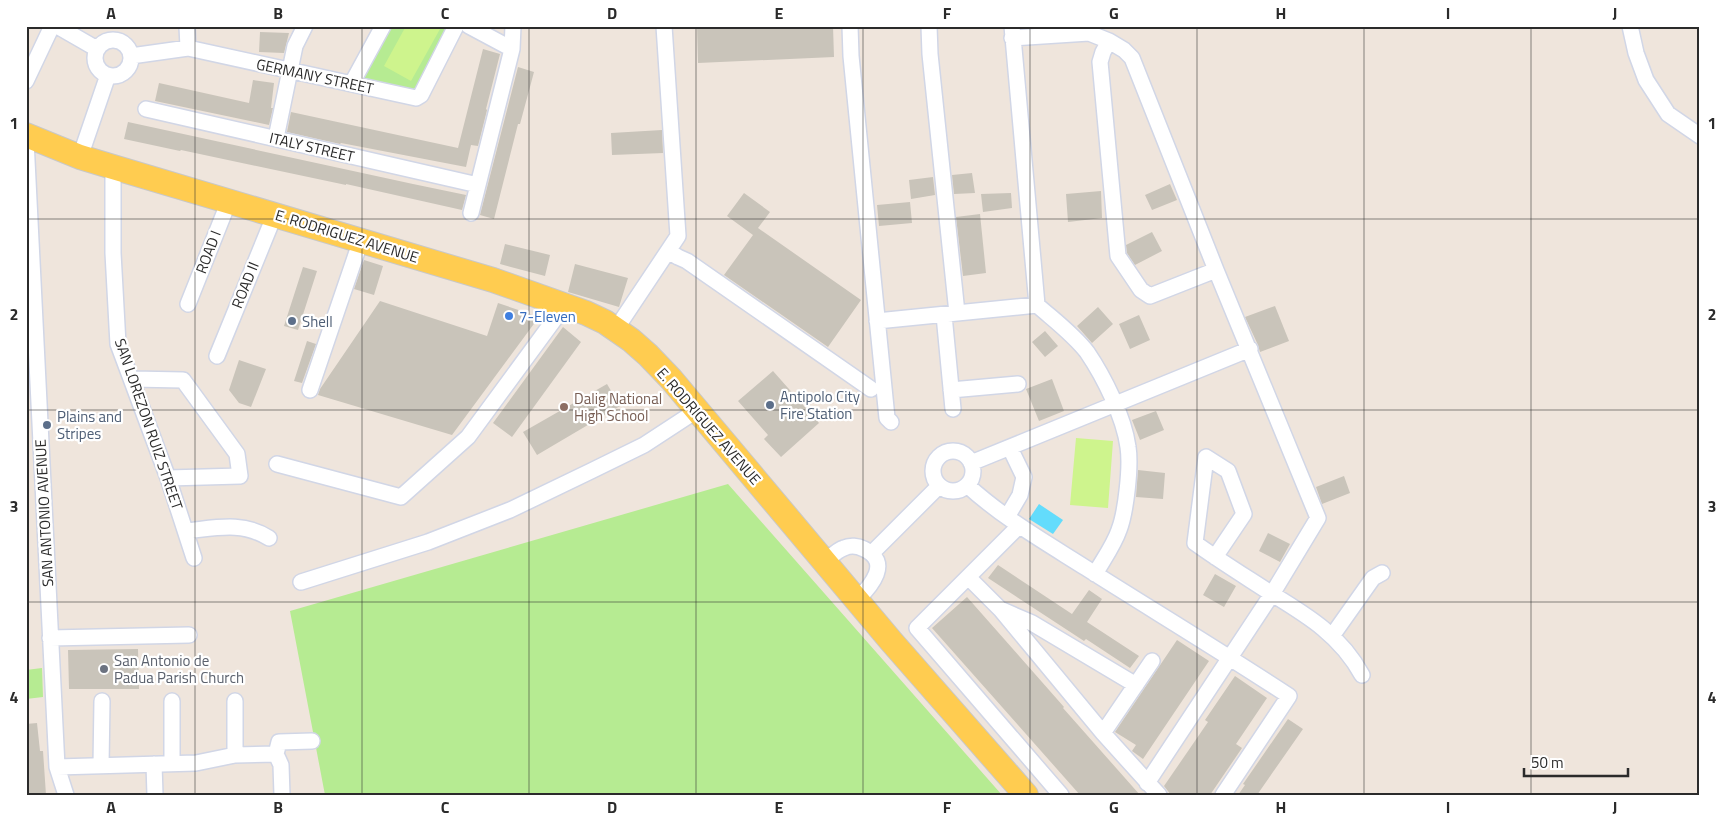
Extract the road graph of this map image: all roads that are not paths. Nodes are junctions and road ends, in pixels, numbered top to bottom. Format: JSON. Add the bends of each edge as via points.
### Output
{"nodes":[{"id":1,"x":52,"y":26,"type":"edge"},
{"id":2,"x":57,"y":26,"type":"edge"},
{"id":3,"x":187,"y":26,"type":"edge"},
{"id":4,"x":305,"y":26,"type":"edge"},
{"id":5,"x":383,"y":26,"type":"edge"},
{"id":6,"x":456,"y":26,"type":"edge"},
{"id":7,"x":469,"y":26,"type":"edge"},
{"id":8,"x":513,"y":26,"type":"edge"},
{"id":9,"x":664,"y":26,"type":"edge"},
{"id":10,"x":850,"y":26,"type":"edge"},
{"id":11,"x":929,"y":26,"type":"edge"},
{"id":12,"x":1630,"y":26,"type":"edge"},
{"id":13,"x":1012,"y":32,"type":"edge"},
{"id":14,"x":1109,"y":41,"type":"junction"},
{"id":15,"x":188,"y":48,"type":"junction"},
{"id":16,"x":97,"y":49,"type":"junction"},
{"id":17,"x":512,"y":49,"type":"junction"},
{"id":18,"x":131,"y":56,"type":"junction"},
{"id":19,"x":290,"y":71,"type":"junction"},
{"id":20,"x":108,"y":75,"type":"junction"},
{"id":21,"x":26,"y":81,"type":"edge"},
{"id":22,"x":352,"y":83,"type":"junction"},
{"id":23,"x":146,"y":109,"type":"dead end"},
{"id":24,"x":26,"y":135,"type":"edge"},
{"id":25,"x":1700,"y":136,"type":"edge"},
{"id":26,"x":276,"y":138,"type":"junction"},
{"id":27,"x":26,"y":140,"type":"edge"},
{"id":28,"x":80,"y":157,"type":"junction"},
{"id":29,"x":113,"y":167,"type":"junction"},
{"id":30,"x":478,"y":184,"type":"junction"},
{"id":31,"x":228,"y":201,"type":"junction"},
{"id":32,"x":472,"y":213,"type":"dead end"},
{"id":33,"x":274,"y":214,"type":"junction"},
{"id":34,"x":362,"y":240,"type":"junction"},
{"id":35,"x":668,"y":251,"type":"junction"},
{"id":36,"x":1216,"y":270,"type":"junction"},
{"id":37,"x":188,"y":304,"type":"dead end"},
{"id":38,"x":565,"y":305,"type":"junction"},
{"id":39,"x":1037,"y":305,"type":"junction"},
{"id":40,"x":950,"y":314,"type":"junction"},
{"id":41,"x":877,"y":322,"type":"junction"},
{"id":42,"x":616,"y":329,"type":"junction"},
{"id":43,"x":1250,"y":349,"type":"junction"},
{"id":44,"x":217,"y":356,"type":"dead end"},
{"id":45,"x":132,"y":379,"type":"junction"},
{"id":46,"x":1018,"y":384,"type":"dead end"},
{"id":47,"x":870,"y":389,"type":"dead end"},
{"id":48,"x":310,"y":390,"type":"dead end"},
{"id":49,"x":952,"y":390,"type":"junction"},
{"id":50,"x":1116,"y":405,"type":"junction"},
{"id":51,"x":954,"y":409,"type":"dead end"},
{"id":52,"x":696,"y":411,"type":"junction"},
{"id":53,"x":891,"y":422,"type":"dead end"},
{"id":54,"x":1010,"y":448,"type":"junction"},
{"id":55,"x":277,"y":464,"type":"dead end"},
{"id":56,"x":971,"y":464,"type":"junction"},
{"id":57,"x":168,"y":478,"type":"junction"},
{"id":58,"x":967,"y":485,"type":"junction"},
{"id":59,"x":938,"y":486,"type":"junction"},
{"id":60,"x":1013,"y":521,"type":"junction"},
{"id":61,"x":186,"y":532,"type":"junction"},
{"id":62,"x":269,"y":538,"type":"dead end"},
{"id":63,"x":872,"y":553,"type":"junction"},
{"id":64,"x":1215,"y":557,"type":"junction"},
{"id":65,"x":194,"y":558,"type":"dead end"},
{"id":66,"x":825,"y":562,"type":"junction"},
{"id":67,"x":1382,"y":573,"type":"dead end"},
{"id":68,"x":1095,"y":574,"type":"junction"},
{"id":69,"x":968,"y":577,"type":"junction"},
{"id":70,"x":301,"y":582,"type":"dead end"},
{"id":71,"x":1272,"y":594,"type":"junction"},
{"id":72,"x":857,"y":600,"type":"junction"},
{"id":73,"x":1001,"y":610,"type":"junction"},
{"id":74,"x":189,"y":635,"type":"dead end"},
{"id":75,"x":1332,"y":636,"type":"junction"},
{"id":76,"x":50,"y":638,"type":"junction"},
{"id":77,"x":1231,"y":658,"type":"junction"},
{"id":78,"x":1152,"y":661,"type":"dead end"},
{"id":79,"x":1362,"y":675,"type":"dead end"},
{"id":80,"x":1136,"y":685,"type":"junction"},
{"id":81,"x":102,"y":701,"type":"dead end"},
{"id":82,"x":172,"y":701,"type":"dead end"},
{"id":83,"x":234,"y":701,"type":"dead end"},
{"id":84,"x":1103,"y":733,"type":"junction"},
{"id":85,"x":312,"y":741,"type":"dead end"},
{"id":86,"x":276,"y":754,"type":"junction"},
{"id":87,"x":234,"y":755,"type":"junction"},
{"id":88,"x":172,"y":763,"type":"junction"},
{"id":89,"x":154,"y":764,"type":"junction"},
{"id":90,"x":101,"y":766,"type":"junction"},
{"id":91,"x":57,"y":767,"type":"junction"},
{"id":92,"x":1147,"y":783,"type":"junction"},
{"id":93,"x":66,"y":795,"type":"edge"},
{"id":94,"x":155,"y":795,"type":"edge"},
{"id":95,"x":282,"y":795,"type":"edge"},
{"id":96,"x":1026,"y":795,"type":"edge"},
{"id":97,"x":1061,"y":795,"type":"edge"},
{"id":98,"x":1159,"y":795,"type":"edge"},
{"id":99,"x":1223,"y":795,"type":"edge"}],
"edges":[{"from":1,"to":21,"type":"street"},
{"from":2,"to":16,"type":"street"},
{"from":3,"to":15,"type":"street"},
{"from":4,"to":19,"type":"street","via":[[295,46]]},
{"from":5,"to":22,"type":"street"},
{"from":6,"to":22,"type":"street","name":"GERMANY STREET","via":[[421,95],[416,98]]},
{"from":7,"to":17,"type":"street"},
{"from":8,"to":17,"type":"street"},
{"from":9,"to":35,"type":"street","via":[[678,236]]},
{"from":10,"to":41,"type":"street"},
{"from":11,"to":40,"type":"street"},
{"from":12,"to":25,"type":"street","via":[[1646,80],[1668,114]]},
{"from":13,"to":14,"type":"street","via":[[1089,33]]},
{"from":13,"to":39,"type":"street"},
{"from":14,"to":36,"type":"street","via":[[1132,58]]},
{"from":14,"to":36,"type":"street","via":[[1100,62],[1118,256],[1141,290],[1150,296]]},
{"from":15,"to":18,"type":"street","name":"GERMANY STREET"},
{"from":15,"to":19,"type":"street","name":"GERMANY STREET"},
{"from":16,"to":18,"type":"street","via":[[104,42],[114,40],[124,44]]},
{"from":16,"to":20,"type":"street","via":[[98,67]]},
{"from":17,"to":30,"type":"street"},
{"from":18,"to":20,"type":"street","via":[[124,72]]},
{"from":19,"to":22,"type":"street","name":"GERMANY STREET"},
{"from":19,"to":26,"type":"street"},
{"from":20,"to":28,"type":"street"},
{"from":23,"to":26,"type":"street","name":"ITALY STREET"},
{"from":24,"to":28,"type":"main road","name":"E. RODRIGUEZ AVENUE"},
{"from":26,"to":30,"type":"street","name":"ITALY STREET"},
{"from":27,"to":76,"type":"street","name":"SAN ANTONIO AVENUE"},
{"from":28,"to":29,"type":"main road","name":"E. RODRIGUEZ AVENUE"},
{"from":29,"to":31,"type":"main road","name":"E. RODRIGUEZ AVENUE"},
{"from":29,"to":45,"type":"street","name":"SAN LOREZON RUIZ STREET","via":[[118,344]]},
{"from":30,"to":32,"type":"street"},
{"from":31,"to":33,"type":"main road","name":"E. RODRIGUEZ AVENUE"},
{"from":31,"to":37,"type":"street","name":"ROAD I"},
{"from":33,"to":34,"type":"main road","name":"E. RODRIGUEZ AVENUE"},
{"from":33,"to":44,"type":"street","name":"ROAD II"},
{"from":34,"to":38,"type":"main road","name":"E. RODRIGUEZ AVENUE"},
{"from":34,"to":48,"type":"street"},
{"from":35,"to":42,"type":"street"},
{"from":35,"to":47,"type":"street","via":[[687,260]]},
{"from":36,"to":43,"type":"street"},
{"from":38,"to":42,"type":"main road","name":"E. RODRIGUEZ AVENUE"},
{"from":38,"to":55,"type":"street","via":[[468,437],[402,496]]},
{"from":39,"to":40,"type":"street"},
{"from":39,"to":50,"type":"street","via":[[1086,351]]},
{"from":40,"to":41,"type":"street"},
{"from":40,"to":49,"type":"street"},
{"from":41,"to":53,"type":"street","via":[[887,418]]},
{"from":42,"to":52,"type":"main road","name":"E. RODRIGUEZ AVENUE","via":[[648,355]]},
{"from":43,"to":50,"type":"street"},
{"from":43,"to":71,"type":"street","via":[[1318,518]]},
{"from":45,"to":57,"type":"street","name":"SAN LOREZON RUIZ STREET"},
{"from":45,"to":57,"type":"street","via":[[183,380],[237,454],[240,476]]},
{"from":46,"to":49,"type":"street"},
{"from":49,"to":51,"type":"street"},
{"from":50,"to":54,"type":"street"},
{"from":50,"to":68,"type":"street","via":[[1129,447],[1128,487],[1119,530]]},
{"from":52,"to":66,"type":"main road","name":"E. RODRIGUEZ AVENUE"},
{"from":52,"to":70,"type":"street","via":[[644,444],[510,510],[428,542]]},
{"from":54,"to":56,"type":"street"},
{"from":54,"to":60,"type":"street","via":[[1024,477]]},
{"from":56,"to":58,"type":"street","via":[[973,475]]},
{"from":56,"to":59,"type":"street","via":[[961,453],[951,451],[941,455],[933,467],[933,477]]},
{"from":57,"to":61,"type":"street","name":"SAN LOREZON RUIZ STREET"},
{"from":58,"to":59,"type":"street","via":[[955,492]]},
{"from":58,"to":60,"type":"street"},
{"from":59,"to":63,"type":"street"},
{"from":60,"to":68,"type":"street"},
{"from":60,"to":69,"type":"street"},
{"from":61,"to":62,"type":"street","via":[[248,528]]},
{"from":61,"to":65,"type":"street","name":"SAN LOREZON RUIZ STREET"},
{"from":63,"to":66,"type":"street","via":[[852,546],[843,548]]},
{"from":63,"to":72,"type":"street","via":[[877,561],[877,572],[870,587]]},
{"from":64,"to":64,"type":"street","via":[[1195,543],[1206,457],[1228,471],[1244,514]]},
{"from":64,"to":71,"type":"street"},
{"from":66,"to":72,"type":"main road","name":"E. RODRIGUEZ AVENUE"},
{"from":67,"to":75,"type":"street","via":[[1372,578]]},
{"from":68,"to":77,"type":"street"},
{"from":69,"to":73,"type":"street"},
{"from":69,"to":97,"type":"street","via":[[918,628]]},
{"from":71,"to":75,"type":"street"},
{"from":71,"to":77,"type":"street"},
{"from":72,"to":96,"type":"main road","name":"E. RODRIGUEZ AVENUE"},
{"from":73,"to":80,"type":"street","via":[[1032,622]]},
{"from":73,"to":84,"type":"street"},
{"from":74,"to":76,"type":"street"},
{"from":75,"to":79,"type":"street"},
{"from":76,"to":91,"type":"street","name":"SAN ANTONIO AVENUE"},
{"from":77,"to":92,"type":"street"},
{"from":77,"to":99,"type":"street","via":[[1289,696]]},
{"from":78,"to":80,"type":"street"},
{"from":80,"to":84,"type":"street"},
{"from":81,"to":90,"type":"street"},
{"from":82,"to":88,"type":"street"},
{"from":83,"to":87,"type":"street"},
{"from":84,"to":92,"type":"street"},
{"from":85,"to":86,"type":"street","via":[[279,742]]},
{"from":86,"to":87,"type":"street"},
{"from":86,"to":95,"type":"street","via":[[281,765]]},
{"from":87,"to":88,"type":"street","via":[[196,763]]},
{"from":88,"to":89,"type":"street"},
{"from":89,"to":90,"type":"street"},
{"from":89,"to":94,"type":"street"},
{"from":90,"to":91,"type":"street"},
{"from":91,"to":93,"type":"street","name":"SAN ANTONIO AVENUE"},
{"from":92,"to":98,"type":"street"}]}
